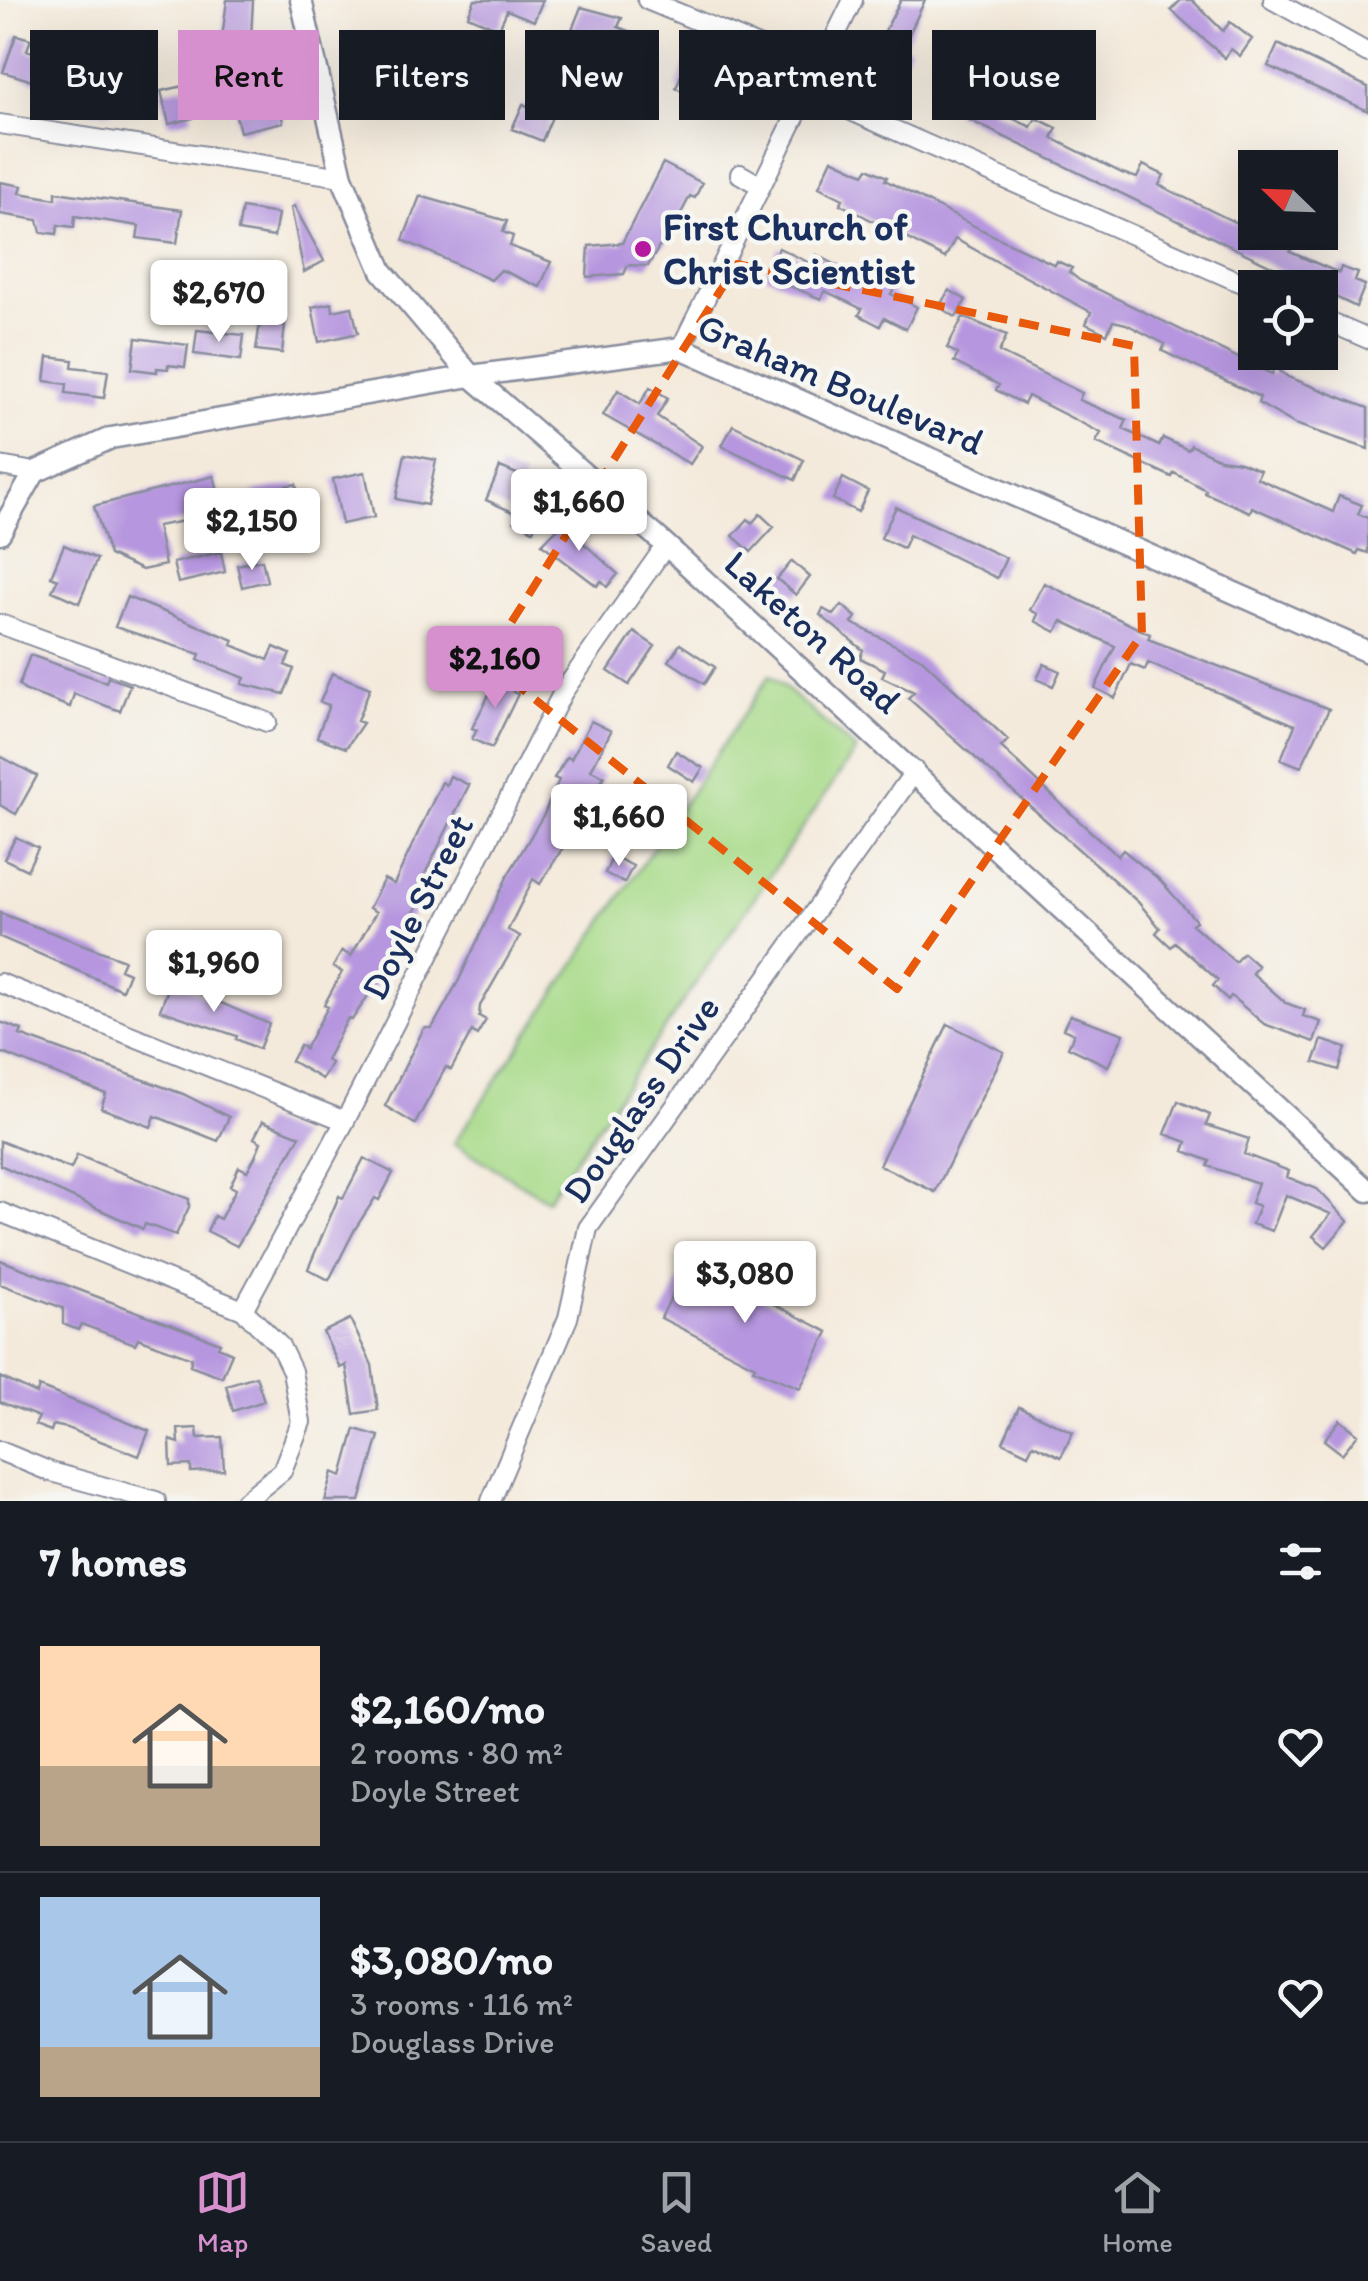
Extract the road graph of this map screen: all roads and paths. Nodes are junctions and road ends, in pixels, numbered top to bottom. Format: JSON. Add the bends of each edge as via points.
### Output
{"nodes":[{"id":1,"x":301,"y":0,"type":"edge"},
{"id":2,"x":646,"y":0,"type":"edge"},
{"id":3,"x":853,"y":0,"type":"edge"},
{"id":4,"x":1273,"y":0,"type":"edge"},
{"id":5,"x":719,"y":30,"type":"edge"},
{"id":6,"x":838,"y":30,"type":"edge"},
{"id":7,"x":1368,"y":53,"type":"edge"},
{"id":8,"x":794,"y":120,"type":"edge"},
{"id":9,"x":872,"y":120,"type":"edge"},
{"id":10,"x":0,"y":124,"type":"edge"},
{"id":11,"x":740,"y":174,"type":"dead end"},
{"id":12,"x":342,"y":177,"type":"junction"},
{"id":13,"x":761,"y":186,"type":"junction"},
{"id":14,"x":1238,"y":282,"type":"edge"},
{"id":15,"x":1338,"y":326,"type":"edge"},
{"id":16,"x":1368,"y":339,"type":"edge"},
{"id":17,"x":682,"y":348,"type":"junction"},
{"id":18,"x":471,"y":376,"type":"junction"},
{"id":19,"x":0,"y":466,"type":"edge"},
{"id":20,"x":35,"y":472,"type":"junction"},
{"id":21,"x":0,"y":533,"type":"edge"},
{"id":22,"x":666,"y":544,"type":"junction"},
{"id":23,"x":0,"y":624,"type":"edge"},
{"id":24,"x":1368,"y":652,"type":"edge"},
{"id":25,"x":267,"y":722,"type":"dead end"},
{"id":26,"x":915,"y":771,"type":"junction"},
{"id":27,"x":0,"y":983,"type":"edge"},
{"id":28,"x":345,"y":1121,"type":"junction"},
{"id":29,"x":1368,"y":1190,"type":"edge"},
{"id":30,"x":0,"y":1212,"type":"edge"},
{"id":31,"x":243,"y":1310,"type":"junction"},
{"id":32,"x":0,"y":1451,"type":"edge"},
{"id":33,"x":156,"y":1501,"type":"edge"},
{"id":34,"x":245,"y":1501,"type":"edge"},
{"id":35,"x":491,"y":1501,"type":"edge"}],
"edges":[{"from":1,"to":12,"type":"street","name":"Laketon Road"},
{"from":2,"to":5,"type":"street"},
{"from":3,"to":6,"type":"street"},
{"from":4,"to":7,"type":"street"},
{"from":8,"to":13,"type":"street"},
{"from":9,"to":14,"type":"street"},
{"from":10,"to":12,"type":"street"},
{"from":11,"to":13,"type":"street"},
{"from":12,"to":18,"type":"street","name":"Laketon Road","via":[[382,271]]},
{"from":13,"to":17,"type":"street"},
{"from":15,"to":16,"type":"street"},
{"from":17,"to":18,"type":"street","name":"Graham Boulevard"},
{"from":17,"to":24,"type":"street","name":"Graham Boulevard"},
{"from":18,"to":20,"type":"street","name":"Graham Boulevard","via":[[112,438]]},
{"from":18,"to":22,"type":"street","name":"Laketon Road"},
{"from":19,"to":20,"type":"street"},
{"from":20,"to":21,"type":"street"},
{"from":22,"to":26,"type":"street","name":"Laketon Road"},
{"from":22,"to":28,"type":"street","name":"Doyle Street","via":[[563,692]]},
{"from":23,"to":25,"type":"street"},
{"from":26,"to":29,"type":"street","name":"Laketon Road"},
{"from":26,"to":35,"type":"street","name":"Douglass Drive","via":[[588,1228],[568,1318]]},
{"from":27,"to":28,"type":"street"},
{"from":28,"to":31,"type":"street","name":"Doyle Street"},
{"from":30,"to":31,"type":"street"},
{"from":31,"to":34,"type":"street","via":[[280,1346],[302,1422],[282,1471]]},
{"from":32,"to":33,"type":"street"}]}
